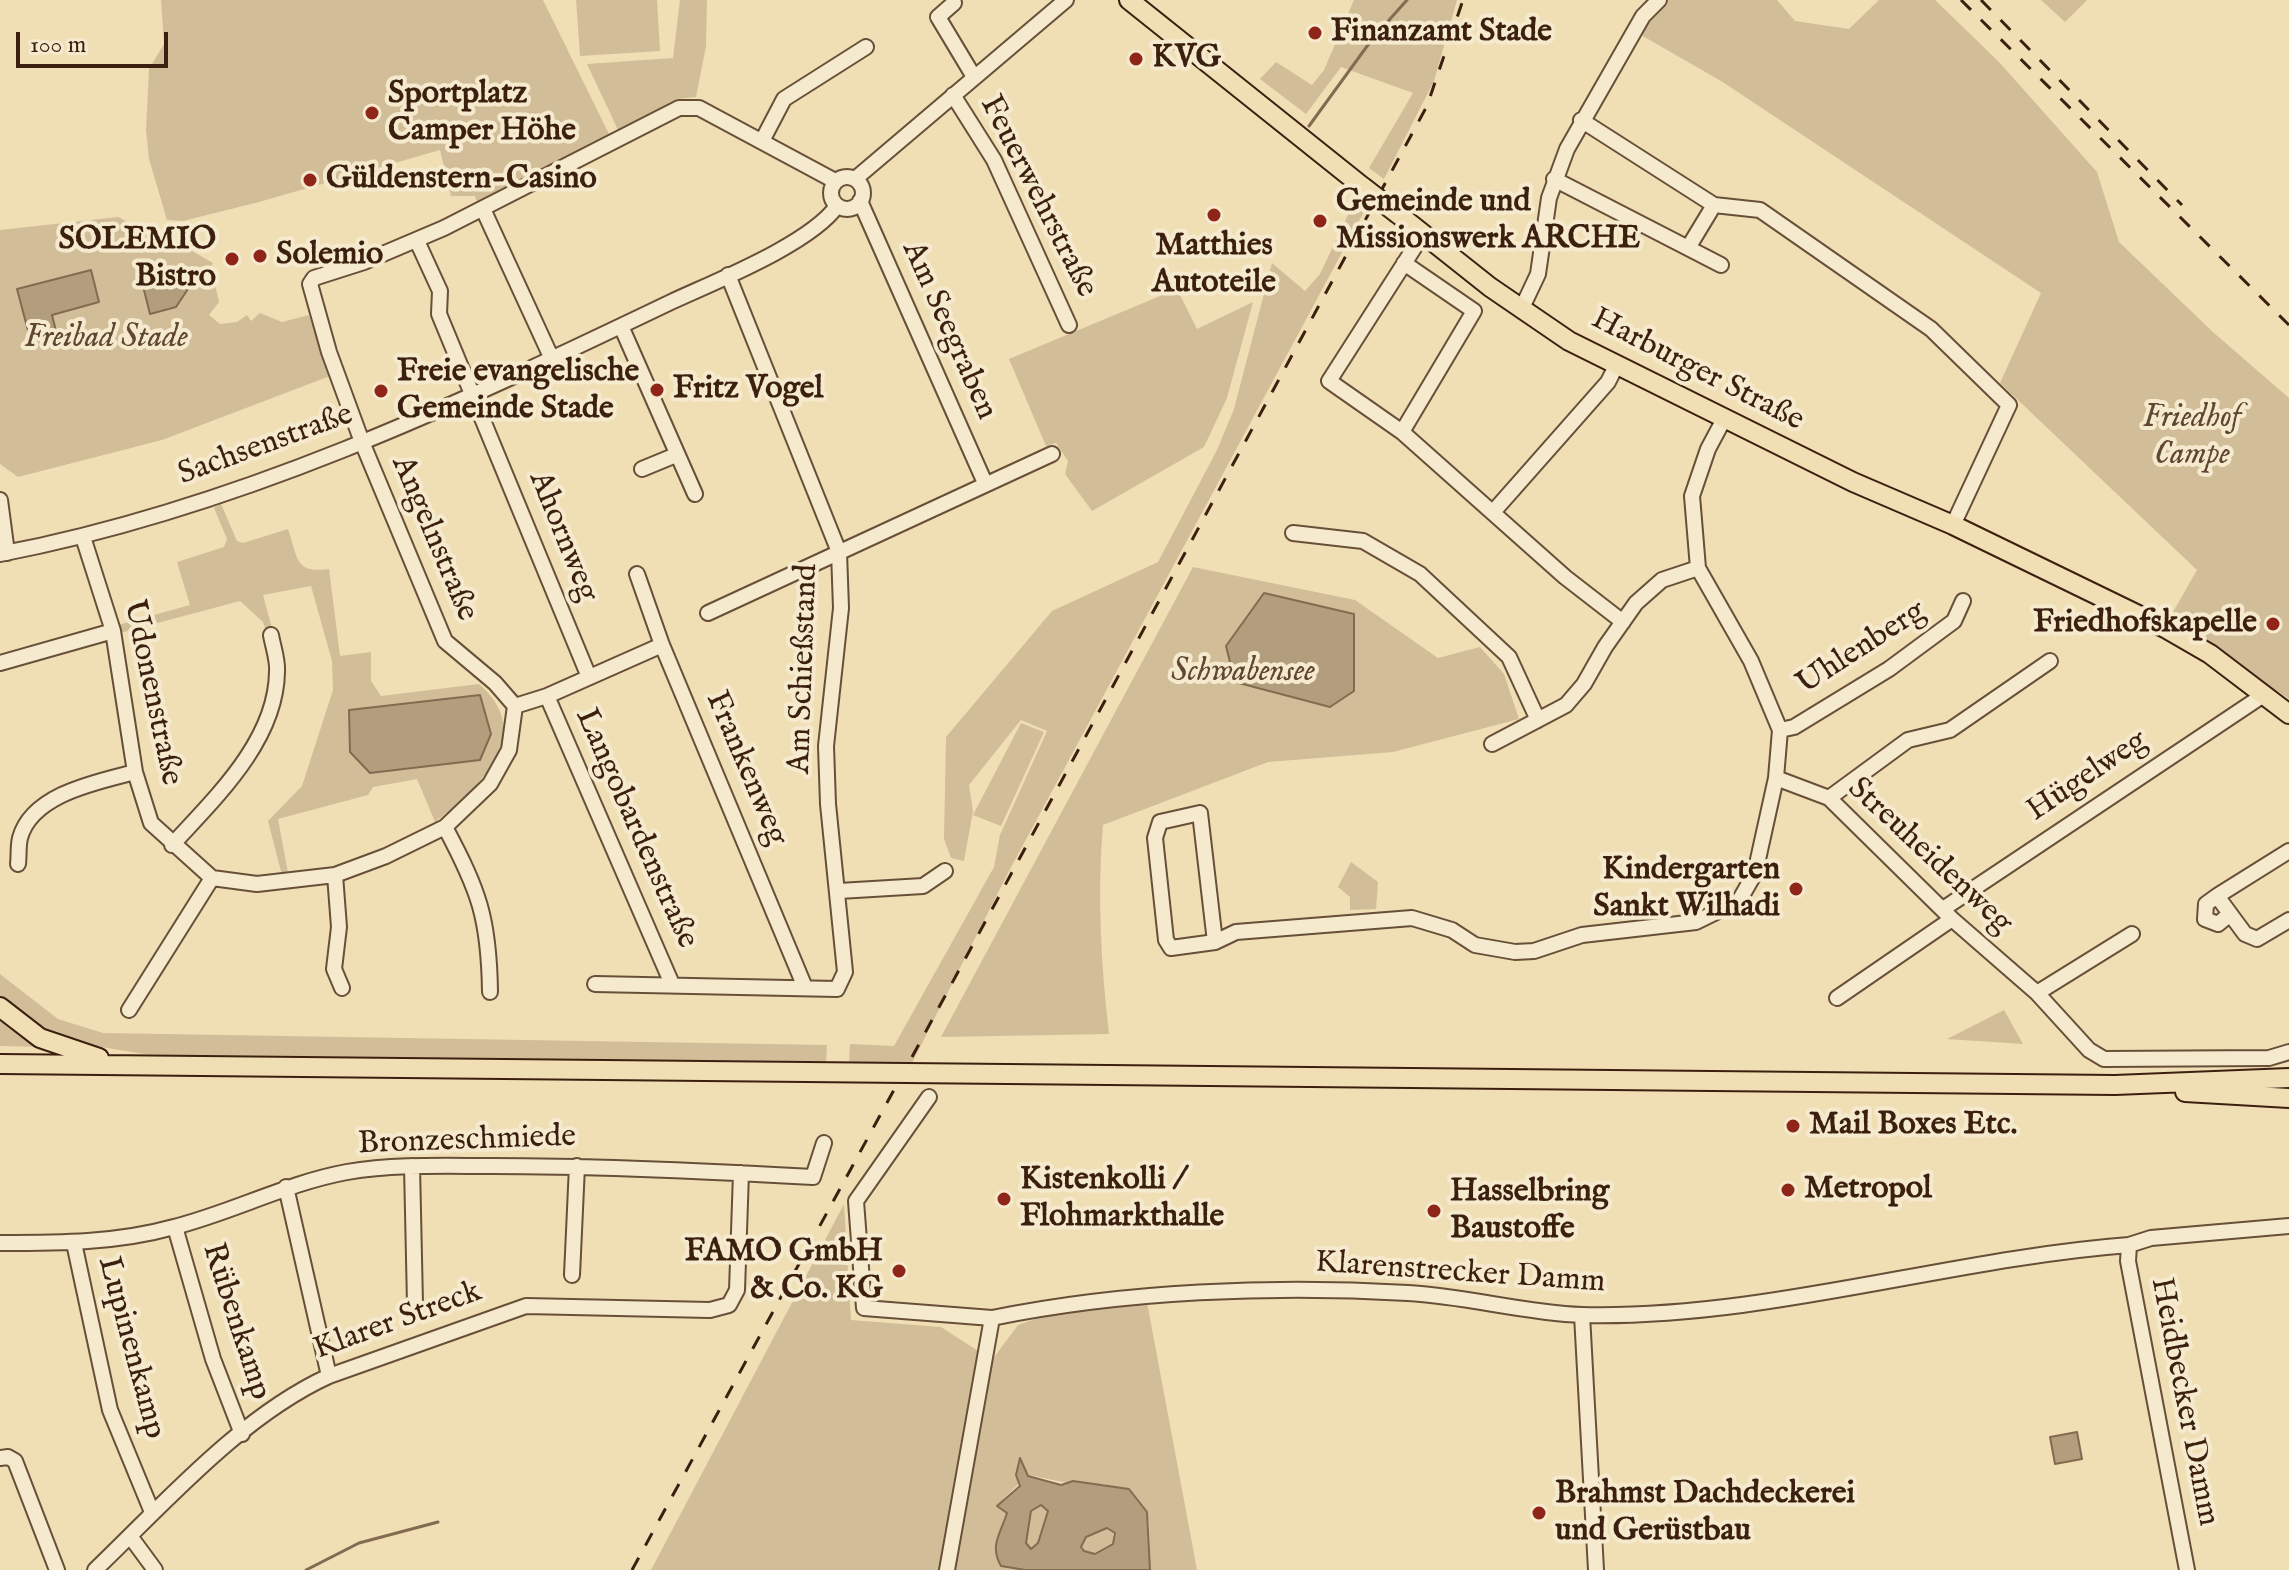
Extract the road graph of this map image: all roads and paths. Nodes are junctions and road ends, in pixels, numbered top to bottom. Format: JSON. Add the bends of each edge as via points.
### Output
{"nodes":[{"id":1,"x":1066,"y":0,"type":"edge"},
{"id":2,"x":1129,"y":0,"type":"edge"},
{"id":3,"x":1659,"y":0,"type":"edge"},
{"id":4,"x":954,"y":3,"type":"dead end"},
{"id":5,"x":866,"y":47,"type":"dead end"},
{"id":6,"x":974,"y":77,"type":"junction"},
{"id":7,"x":953,"y":95,"type":"junction"},
{"id":8,"x":1581,"y":120,"type":"junction"},
{"id":9,"x":762,"y":141,"type":"junction"},
{"id":10,"x":855,"y":179,"type":"junction"},
{"id":11,"x":1554,"y":179,"type":"junction"},
{"id":12,"x":835,"y":181,"type":"junction"},
{"id":13,"x":860,"y":201,"type":"junction"},
{"id":14,"x":1714,"y":205,"type":"junction"},
{"id":15,"x":837,"y":206,"type":"junction"},
{"id":16,"x":483,"y":209,"type":"junction"},
{"id":17,"x":1423,"y":234,"type":"junction"},
{"id":18,"x":417,"y":241,"type":"junction"},
{"id":19,"x":1688,"y":248,"type":"junction"},
{"id":20,"x":1404,"y":263,"type":"junction"},
{"id":21,"x":1721,"y":265,"type":"dead end"},
{"id":22,"x":728,"y":275,"type":"junction"},
{"id":23,"x":1521,"y":310,"type":"junction"},
{"id":24,"x":1069,"y":325,"type":"dead end"},
{"id":25,"x":621,"y":326,"type":"junction"},
{"id":26,"x":552,"y":359,"type":"junction"},
{"id":27,"x":1616,"y":366,"type":"junction"},
{"id":28,"x":474,"y":394,"type":"junction"},
{"id":29,"x":1724,"y":419,"type":"junction"},
{"id":30,"x":1402,"y":432,"type":"junction"},
{"id":31,"x":362,"y":442,"type":"junction"},
{"id":32,"x":1052,"y":454,"type":"dead end"},
{"id":33,"x":676,"y":455,"type":"junction"},
{"id":34,"x":642,"y":469,"type":"dead end"},
{"id":35,"x":985,"y":483,"type":"junction"},
{"id":36,"x":695,"y":494,"type":"dead end"},
{"id":37,"x":0,"y":500,"type":"edge"},
{"id":38,"x":1494,"y":511,"type":"junction"},
{"id":39,"x":1953,"y":525,"type":"junction"},
{"id":40,"x":1293,"y":533,"type":"dead end"},
{"id":41,"x":83,"y":537,"type":"junction"},
{"id":42,"x":839,"y":552,"type":"junction"},
{"id":43,"x":4,"y":554,"type":"edge"},
{"id":44,"x":1698,"y":568,"type":"junction"},
{"id":45,"x":637,"y":574,"type":"dead end"},
{"id":46,"x":1963,"y":601,"type":"dead end"},
{"id":47,"x":708,"y":613,"type":"dead end"},
{"id":48,"x":1623,"y":622,"type":"junction"},
{"id":49,"x":113,"y":631,"type":"junction"},
{"id":50,"x":271,"y":635,"type":"dead end"},
{"id":51,"x":662,"y":645,"type":"junction"},
{"id":52,"x":2050,"y":661,"type":"dead end"},
{"id":53,"x":0,"y":663,"type":"edge"},
{"id":54,"x":589,"y":677,"type":"junction"},
{"id":55,"x":2265,"y":694,"type":"junction"},
{"id":56,"x":547,"y":696,"type":"junction"},
{"id":57,"x":515,"y":706,"type":"junction"},
{"id":58,"x":2289,"y":714,"type":"edge"},
{"id":59,"x":1538,"y":720,"type":"junction"},
{"id":60,"x":1780,"y":730,"type":"junction"},
{"id":61,"x":1492,"y":744,"type":"dead end"},
{"id":62,"x":135,"y":772,"type":"junction"},
{"id":63,"x":1776,"y":778,"type":"junction"},
{"id":64,"x":1829,"y":798,"type":"junction"},
{"id":65,"x":445,"y":827,"type":"junction"},
{"id":66,"x":172,"y":845,"type":"junction"},
{"id":67,"x":2289,"y":851,"type":"edge"},
{"id":68,"x":18,"y":864,"type":"dead end"},
{"id":69,"x":945,"y":871,"type":"dead end"},
{"id":70,"x":335,"y":875,"type":"junction"},
{"id":71,"x":212,"y":878,"type":"junction"},
{"id":72,"x":839,"y":891,"type":"junction"},
{"id":73,"x":2217,"y":896,"type":"junction"},
{"id":74,"x":1948,"y":914,"type":"junction"},
{"id":75,"x":2230,"y":914,"type":"junction"},
{"id":76,"x":2289,"y":920,"type":"edge"},
{"id":77,"x":2132,"y":934,"type":"dead end"},
{"id":78,"x":1215,"y":942,"type":"junction"},
{"id":79,"x":595,"y":984,"type":"dead end"},
{"id":80,"x":672,"y":984,"type":"junction"},
{"id":81,"x":804,"y":985,"type":"junction"},
{"id":82,"x":342,"y":988,"type":"dead end"},
{"id":83,"x":490,"y":992,"type":"dead end"},
{"id":84,"x":2037,"y":993,"type":"junction"},
{"id":85,"x":1837,"y":998,"type":"dead end"},
{"id":86,"x":0,"y":1007,"type":"edge"},
{"id":87,"x":129,"y":1010,"type":"dead end"},
{"id":88,"x":2289,"y":1052,"type":"edge"},
{"id":89,"x":0,"y":1064,"type":"edge"},
{"id":90,"x":125,"y":1065,"type":"junction"},
{"id":91,"x":2289,"y":1078,"type":"edge"},
{"id":92,"x":2115,"y":1085,"type":"junction"},
{"id":93,"x":929,"y":1097,"type":"dead end"},
{"id":94,"x":2289,"y":1098,"type":"edge"},
{"id":95,"x":824,"y":1143,"type":"dead end"},
{"id":96,"x":412,"y":1166,"type":"junction"},
{"id":97,"x":577,"y":1166,"type":"junction"},
{"id":98,"x":741,"y":1173,"type":"junction"},
{"id":99,"x":286,"y":1187,"type":"junction"},
{"id":100,"x":2289,"y":1226,"type":"edge"},
{"id":101,"x":175,"y":1227,"type":"junction"},
{"id":102,"x":0,"y":1243,"type":"edge"},
{"id":103,"x":74,"y":1243,"type":"junction"},
{"id":104,"x":2129,"y":1245,"type":"junction"},
{"id":105,"x":572,"y":1275,"type":"dead end"},
{"id":106,"x":415,"y":1304,"type":"dead end"},
{"id":107,"x":1582,"y":1315,"type":"junction"},
{"id":108,"x":992,"y":1318,"type":"junction"},
{"id":109,"x":329,"y":1376,"type":"junction"},
{"id":110,"x":242,"y":1434,"type":"junction"},
{"id":111,"x":0,"y":1458,"type":"edge"},
{"id":112,"x":152,"y":1512,"type":"junction"},
{"id":113,"x":130,"y":1536,"type":"junction"},
{"id":114,"x":57,"y":1570,"type":"edge"},
{"id":115,"x":95,"y":1570,"type":"edge"},
{"id":116,"x":155,"y":1570,"type":"edge"},
{"id":117,"x":947,"y":1570,"type":"edge"},
{"id":118,"x":1596,"y":1570,"type":"edge"},
{"id":119,"x":2187,"y":1570,"type":"edge"}],
"edges":[{"from":1,"to":6,"type":"street"},
{"from":2,"to":17,"type":"main road","name":"Harburger Straße","bridge":true},
{"from":3,"to":8,"type":"street","via":[[1647,10]]},
{"from":4,"to":6,"type":"street","via":[[938,17]]},
{"from":5,"to":9,"type":"street","via":[[784,99]]},
{"from":6,"to":7,"type":"street"},
{"from":7,"to":10,"type":"street"},
{"from":7,"to":24,"type":"street","name":"Feuerwehrstraße","via":[[994,160]]},
{"from":8,"to":11,"type":"street"},
{"from":8,"to":14,"type":"street"},
{"from":9,"to":12,"type":"street"},
{"from":9,"to":16,"type":"street","via":[[699,108],[679,108]]},
{"from":10,"to":12,"type":"street"},
{"from":10,"to":13,"type":"street","via":[[861,186]]},
{"from":11,"to":19,"type":"street"},
{"from":11,"to":23,"type":"street","via":[[1538,274]]},
{"from":12,"to":15,"type":"street","via":[[831,194]]},
{"from":13,"to":15,"type":"street","via":[[847,209]]},
{"from":13,"to":35,"type":"street","name":"Am Seegraben"},
{"from":14,"to":19,"type":"street"},
{"from":14,"to":39,"type":"street","via":[[1760,210],[1931,329],[2009,405]]},
{"from":15,"to":22,"type":"street","name":"Sachsenstraße","via":[[811,231]]},
{"from":16,"to":18,"type":"street"},
{"from":16,"to":26,"type":"street"},
{"from":17,"to":20,"type":"street"},
{"from":17,"to":23,"type":"main road","name":"Harburger Straße"},
{"from":18,"to":28,"type":"street","name":"Ahornweg","via":[[440,291],[439,314]]},
{"from":18,"to":31,"type":"street","name":"Angelnstraße","via":[[314,278],[310,284]]},
{"from":19,"to":21,"type":"street"},
{"from":20,"to":30,"type":"street","via":[[1474,311]]},
{"from":20,"to":30,"type":"street","via":[[1329,381]]},
{"from":22,"to":25,"type":"street","name":"Sachsenstraße"},
{"from":22,"to":42,"type":"street","name":"Am Schießstand"},
{"from":23,"to":27,"type":"main road","name":"Harburger Straße"},
{"from":25,"to":26,"type":"street","name":"Sachsenstraße"},
{"from":25,"to":33,"type":"street"},
{"from":26,"to":28,"type":"street","name":"Sachsenstraße"},
{"from":27,"to":29,"type":"main road","name":"Harburger Straße"},
{"from":27,"to":38,"type":"street","via":[[1608,382]]},
{"from":28,"to":31,"type":"street","name":"Sachsenstraße"},
{"from":28,"to":54,"type":"street","name":"Ahornweg"},
{"from":29,"to":39,"type":"main road","name":"Harburger Straße"},
{"from":29,"to":44,"type":"street","via":[[1692,496]]},
{"from":30,"to":38,"type":"street"},
{"from":31,"to":41,"type":"street","name":"Sachsenstraße","via":[[225,493]]},
{"from":31,"to":57,"type":"street","name":"Angelnstraße","via":[[445,641]]},
{"from":32,"to":35,"type":"street"},
{"from":33,"to":34,"type":"street"},
{"from":33,"to":36,"type":"street"},
{"from":35,"to":42,"type":"street"},
{"from":37,"to":43,"type":"street"},
{"from":38,"to":48,"type":"street"},
{"from":39,"to":55,"type":"main road","name":"Harburger Straße","via":[[2165,628]]},
{"from":40,"to":59,"type":"street","via":[[1363,541],[1420,574],[1509,657]]},
{"from":41,"to":43,"type":"street","name":"Sachsenstraße"},
{"from":41,"to":49,"type":"street","name":"Udonenstraße"},
{"from":42,"to":47,"type":"street"},
{"from":42,"to":72,"type":"street","name":"Am Schießstand","via":[[841,608],[826,746]]},
{"from":44,"to":48,"type":"street","via":[[1662,580]]},
{"from":44,"to":60,"type":"street","via":[[1751,661]]},
{"from":45,"to":51,"type":"street","name":"Frankenweg"},
{"from":46,"to":60,"type":"street","name":"Uhlenberg","via":[[1954,621],[1889,669],[1794,727]]},
{"from":48,"to":59,"type":"street","via":[[1566,705]]},
{"from":49,"to":53,"type":"street"},
{"from":49,"to":62,"type":"street","name":"Udonenstraße"},
{"from":50,"to":66,"type":"street","via":[[277,672],[269,713],[249,753]]},
{"from":51,"to":54,"type":"street"},
{"from":51,"to":81,"type":"street","name":"Frankenweg"},
{"from":52,"to":64,"type":"street","via":[[1950,730],[1908,740]]},
{"from":54,"to":56,"type":"street"},
{"from":55,"to":58,"type":"main road","name":"Harburger Straße"},
{"from":55,"to":74,"type":"street","name":"Hügelweg","via":[[2119,788]]},
{"from":56,"to":57,"type":"street"},
{"from":56,"to":80,"type":"street","name":"Langobardenstraße"},
{"from":57,"to":65,"type":"street","via":[[509,750],[490,784]]},
{"from":59,"to":61,"type":"street"},
{"from":60,"to":63,"type":"street"},
{"from":62,"to":66,"type":"street","name":"Udonenstraße","via":[[151,823]]},
{"from":62,"to":68,"type":"street","via":[[85,785],[36,811],[20,837]]},
{"from":63,"to":64,"type":"street","name":"Streuheidenweg"},
{"from":63,"to":78,"type":"street","via":[[1755,873],[1739,901],[1696,922],[1582,935],[1515,952],[1475,945],[1452,930],[1412,918],[1236,932]]},
{"from":64,"to":74,"type":"street","name":"Streuheidenweg"},
{"from":65,"to":70,"type":"street"},
{"from":65,"to":83,"type":"street","via":[[485,914]]},
{"from":66,"to":71,"type":"street","name":"Udonenstraße"},
{"from":67,"to":73,"type":"street"},
{"from":69,"to":72,"type":"street","via":[[923,886]]},
{"from":70,"to":71,"type":"street","via":[[257,884]]},
{"from":70,"to":82,"type":"street","via":[[339,927],[334,969]]},
{"from":71,"to":87,"type":"street"},
{"from":72,"to":81,"type":"street","name":"Am Schießstand","via":[[845,972],[837,989]]},
{"from":73,"to":75,"type":"street"},
{"from":73,"to":75,"type":"street","via":[[2206,904],[2205,919],[2218,924]]},
{"from":74,"to":84,"type":"street","name":"Streuheidenweg"},
{"from":74,"to":85,"type":"street","name":"Hügelweg"},
{"from":75,"to":76,"type":"street","via":[[2245,934],[2257,939]]},
{"from":77,"to":84,"type":"street"},
{"from":78,"to":78,"type":"street","via":[[1171,948],[1166,940],[1155,838],[1160,822],[1200,813]]},
{"from":79,"to":80,"type":"street"},
{"from":80,"to":81,"type":"street"},
{"from":84,"to":88,"type":"street","name":"Streuheidenweg","via":[[2074,1036],[2104,1059],[2269,1058]]},
{"from":86,"to":90,"type":"main road","via":[[53,1044]]},
{"from":89,"to":90,"type":"main road"},
{"from":90,"to":92,"type":"main road"},
{"from":91,"to":92,"type":"main road"},
{"from":92,"to":94,"type":"main road"},
{"from":93,"to":108,"type":"street","name":"Klarenstrecker Damm","via":[[856,1201],[864,1308]]},
{"from":95,"to":98,"type":"street","name":"Bronzeschmiede","via":[[813,1177]]},
{"from":96,"to":97,"type":"street","name":"Bronzeschmiede"},
{"from":96,"to":99,"type":"street","name":"Bronzeschmiede","via":[[348,1172]]},
{"from":96,"to":106,"type":"street"},
{"from":97,"to":98,"type":"street","name":"Bronzeschmiede"},
{"from":97,"to":105,"type":"street"},
{"from":98,"to":109,"type":"street","name":"Klarer Streck","via":[[735,1296],[729,1305],[710,1310],[526,1306]]},
{"from":99,"to":101,"type":"street","name":"Bronzeschmiede"},
{"from":99,"to":109,"type":"street"},
{"from":100,"to":104,"type":"street","name":"Klarenstrecker Damm","via":[[2151,1238]]},
{"from":101,"to":103,"type":"street","name":"Bronzeschmiede"},
{"from":101,"to":110,"type":"street","name":"Rübenkamp","via":[[213,1359]]},
{"from":102,"to":103,"type":"street","name":"Bronzeschmiede"},
{"from":103,"to":112,"type":"street","name":"Lupinenkamp","via":[[110,1410]]},
{"from":104,"to":107,"type":"street","name":"Klarenstrecker Damm","via":[[1735,1304]]},
{"from":104,"to":119,"type":"street","name":"Heidbecker Damm"},
{"from":107,"to":108,"type":"street","name":"Klarenstrecker Damm","via":[[1412,1293],[1326,1290],[1150,1298]]},
{"from":107,"to":118,"type":"street"},
{"from":108,"to":117,"type":"street"},
{"from":109,"to":110,"type":"street","name":"Klarer Streck","via":[[306,1386]]},
{"from":110,"to":112,"type":"street","name":"Klarer Streck"},
{"from":111,"to":114,"type":"street","via":[[15,1461]]},
{"from":112,"to":113,"type":"street","name":"Klarer Streck"},
{"from":113,"to":115,"type":"street","name":"Klarer Streck"},
{"from":113,"to":116,"type":"street"}]}
